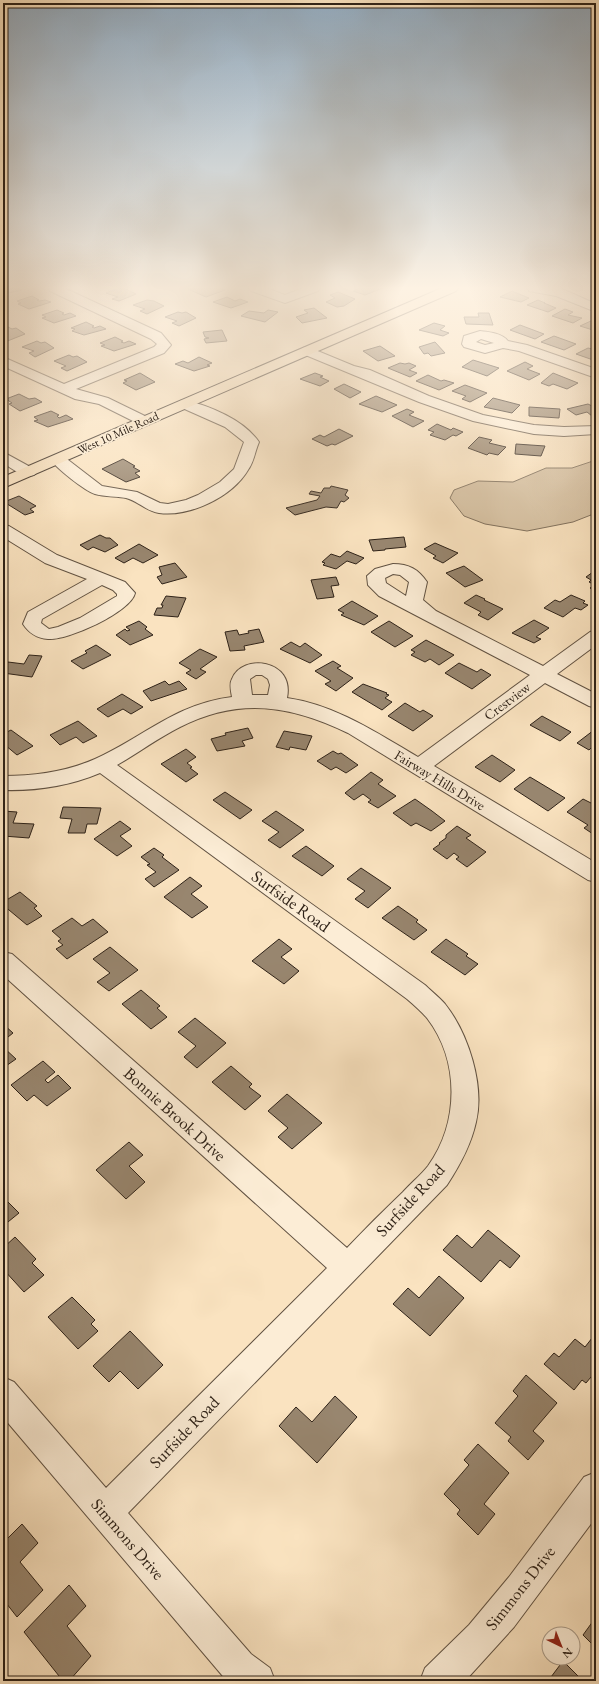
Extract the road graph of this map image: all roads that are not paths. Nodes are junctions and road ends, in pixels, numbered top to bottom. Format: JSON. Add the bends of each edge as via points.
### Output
{"nodes":[{"id":1,"x":15,"y":367,"type":"edge"},
{"id":2,"x":118,"y":367,"type":"edge"},
{"id":3,"x":272,"y":367,"type":"edge"},
{"id":4,"x":345,"y":367,"type":"edge"},
{"id":5,"x":575,"y":367,"type":"edge"},
{"id":6,"x":596,"y":374,"type":"edge"},
{"id":7,"x":63,"y":389,"type":"junction"},
{"id":8,"x":80,"y":396,"type":"junction"},
{"id":9,"x":185,"y":404,"type":"junction"},
{"id":10,"x":144,"y":422,"type":"junction"},
{"id":11,"x":130,"y":428,"type":"junction"},
{"id":12,"x":596,"y":430,"type":"edge"},
{"id":13,"x":3,"y":457,"type":"edge"},
{"id":14,"x":58,"y":459,"type":"junction"},
{"id":15,"x":29,"y":472,"type":"junction"},
{"id":16,"x":3,"y":483,"type":"edge"},
{"id":17,"x":3,"y":530,"type":"edge"},
{"id":18,"x":101,"y":579,"type":"junction"},
{"id":19,"x":428,"y":613,"type":"dead end"},
{"id":20,"x":596,"y":636,"type":"edge"},
{"id":21,"x":544,"y":675,"type":"junction"},
{"id":22,"x":243,"y":701,"type":"junction"},
{"id":23,"x":277,"y":701,"type":"junction"},
{"id":24,"x":596,"y":702,"type":"edge"},
{"id":25,"x":102,"y":764,"type":"junction"},
{"id":26,"x":419,"y":767,"type":"junction"},
{"id":27,"x":3,"y":783,"type":"edge"},
{"id":28,"x":596,"y":874,"type":"edge"},
{"id":29,"x":3,"y":962,"type":"edge"},
{"id":30,"x":346,"y":1266,"type":"junction"},
{"id":31,"x":3,"y":1393,"type":"edge"},
{"id":32,"x":596,"y":1489,"type":"edge"},
{"id":33,"x":105,"y":1513,"type":"junction"},
{"id":34,"x":257,"y":1681,"type":"edge"},
{"id":35,"x":438,"y":1681,"type":"edge"}],
"edges":[{"from":1,"to":7,"type":"street"},
{"from":2,"to":7,"type":"street"},
{"from":3,"to":9,"type":"main road","name":"West 10 Mile Road"},
{"from":4,"to":12,"type":"street","via":[[480,420],[540,430]]},
{"from":5,"to":6,"type":"street"},
{"from":7,"to":8,"type":"street"},
{"from":8,"to":10,"type":"street","via":[[104,401]]},
{"from":8,"to":11,"type":"street","via":[[89,406]]},
{"from":9,"to":10,"type":"main road","name":"West 10 Mile Road"},
{"from":9,"to":14,"type":"street","via":[[247,434],[252,442],[240,470],[220,488],[186,506],[156,508],[132,495],[101,492]]},
{"from":10,"to":11,"type":"main road","name":"West 10 Mile Road"},
{"from":11,"to":14,"type":"main road","name":"West 10 Mile Road"},
{"from":13,"to":15,"type":"street"},
{"from":14,"to":15,"type":"main road","name":"West 10 Mile Road"},
{"from":15,"to":16,"type":"main road","name":"West 10 Mile Road"},
{"from":17,"to":18,"type":"street","via":[[51,559]]},
{"from":18,"to":18,"type":"street","via":[[123,587],[126,595],[122,602],[59,634],[46,634],[33,627],[31,621],[38,613]]},
{"from":19,"to":21,"type":"street"},
{"from":20,"to":21,"type":"street","name":"Crestview"},
{"from":21,"to":24,"type":"street"},
{"from":21,"to":26,"type":"street","name":"Crestview"},
{"from":22,"to":23,"type":"street","name":"Fairway Hills Drive"},
{"from":22,"to":23,"type":"street","via":[[241,678],[246,672],[264,669],[275,674],[279,681]]},
{"from":22,"to":25,"type":"street","name":"Fairway Hills Drive","via":[[180,718]]},
{"from":23,"to":26,"type":"street","name":"Fairway Hills Drive","via":[[337,718]]},
{"from":25,"to":27,"type":"street","name":"Fairway Hills Drive","via":[[58,779],[31,783]]},
{"from":25,"to":30,"type":"street","name":"Surfside Road","via":[[416,992],[437,1012],[453,1042],[462,1067],[465,1114],[450,1157],[437,1176]]},
{"from":26,"to":28,"type":"street","name":"Fairway Hills Drive"},
{"from":29,"to":30,"type":"street","name":"Bonnie Brook Drive"},
{"from":30,"to":33,"type":"street","name":"Surfside Road"},
{"from":31,"to":33,"type":"street","name":"Simmons Drive"},
{"from":32,"to":35,"type":"street","name":"Simmons Drive","via":[[498,1617],[458,1664]]},
{"from":33,"to":34,"type":"street","name":"Simmons Drive","via":[[238,1667]]}]}
